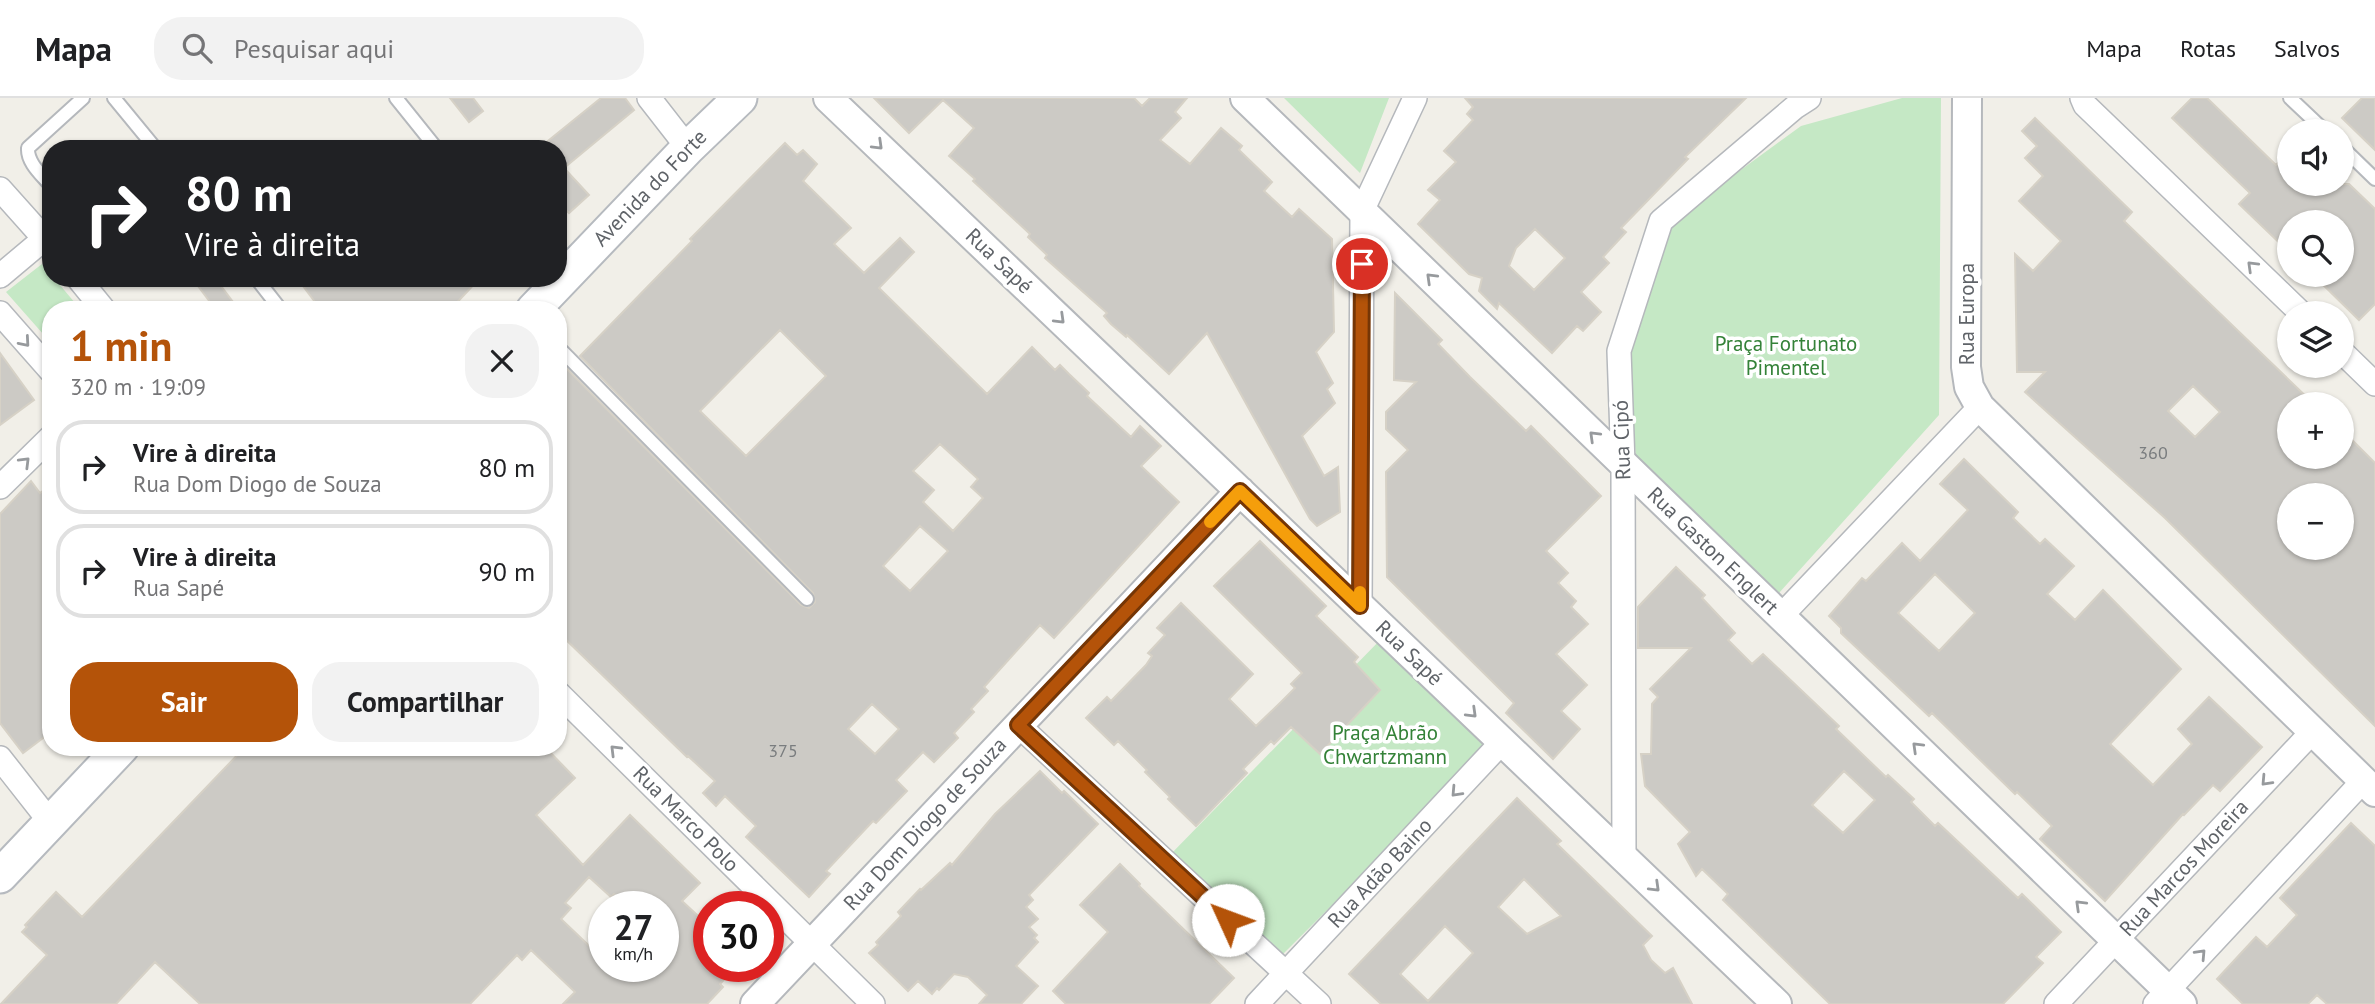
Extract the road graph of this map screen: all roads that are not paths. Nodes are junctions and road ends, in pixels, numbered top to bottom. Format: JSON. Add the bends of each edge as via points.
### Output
{"nodes":[{"id":1,"x":83,"y":98,"type":"edge"},
{"id":2,"x":114,"y":98,"type":"edge"},
{"id":3,"x":396,"y":98,"type":"edge"},
{"id":4,"x":649,"y":98,"type":"edge"},
{"id":5,"x":740,"y":98,"type":"edge"},
{"id":6,"x":828,"y":98,"type":"edge"},
{"id":7,"x":1245,"y":98,"type":"edge"},
{"id":8,"x":1415,"y":98,"type":"edge"},
{"id":9,"x":1810,"y":98,"type":"edge"},
{"id":10,"x":1967,"y":98,"type":"edge"},
{"id":11,"x":2082,"y":98,"type":"edge"},
{"id":12,"x":2290,"y":98,"type":"edge"},
{"id":13,"x":2312,"y":119,"type":"edge"},
{"id":14,"x":149,"y":140,"type":"edge"},
{"id":15,"x":430,"y":140,"type":"edge"},
{"id":16,"x":688,"y":148,"type":"junction"},
{"id":17,"x":2354,"y":159,"type":"edge"},
{"id":18,"x":42,"y":174,"type":"edge"},
{"id":19,"x":2375,"y":179,"type":"edge"},
{"id":20,"x":0,"y":189,"type":"edge"},
{"id":21,"x":1362,"y":211,"type":"junction"},
{"id":22,"x":42,"y":236,"type":"edge"},
{"id":23,"x":42,"y":247,"type":"edge"},
{"id":24,"x":567,"y":268,"type":"edge"},
{"id":25,"x":0,"y":276,"type":"edge"},
{"id":26,"x":263,"y":287,"type":"edge"},
{"id":27,"x":274,"y":301,"type":"edge"},
{"id":28,"x":2289,"y":301,"type":"edge"},
{"id":29,"x":0,"y":313,"type":"edge"},
{"id":30,"x":567,"y":356,"type":"edge"},
{"id":31,"x":42,"y":361,"type":"edge"},
{"id":32,"x":2354,"y":364,"type":"edge"},
{"id":33,"x":2375,"y":384,"type":"edge"},
{"id":34,"x":1980,"y":407,"type":"junction"},
{"id":35,"x":42,"y":446,"type":"edge"},
{"id":36,"x":1623,"y":464,"type":"junction"},
{"id":37,"x":0,"y":487,"type":"edge"},
{"id":38,"x":1240,"y":491,"type":"junction"},
{"id":39,"x":807,"y":599,"type":"dead end"},
{"id":40,"x":1360,"y":606,"type":"junction"},
{"id":41,"x":1781,"y":616,"type":"junction"},
{"id":42,"x":567,"y":702,"type":"edge"},
{"id":43,"x":1018,"y":725,"type":"junction"},
{"id":44,"x":2313,"y":731,"type":"junction"},
{"id":45,"x":1502,"y":742,"type":"junction"},
{"id":46,"x":114,"y":756,"type":"edge"},
{"id":47,"x":0,"y":758,"type":"edge"},
{"id":48,"x":2369,"y":786,"type":"edge"},
{"id":49,"x":51,"y":823,"type":"junction"},
{"id":50,"x":1624,"y":859,"type":"junction"},
{"id":51,"x":0,"y":876,"type":"edge"},
{"id":52,"x":2116,"y":940,"type":"junction"},
{"id":53,"x":813,"y":944,"type":"junction"},
{"id":54,"x":1286,"y":974,"type":"junction"},
{"id":55,"x":2168,"y":999,"type":"edge"},
{"id":56,"x":755,"y":1004,"type":"edge"},
{"id":57,"x":873,"y":1004,"type":"edge"},
{"id":58,"x":1257,"y":1004,"type":"edge"},
{"id":59,"x":1319,"y":1004,"type":"edge"},
{"id":60,"x":1777,"y":1004,"type":"edge"},
{"id":61,"x":2056,"y":1004,"type":"edge"}],
"edges":[{"from":1,"to":18,"type":"lane","via":[[28,148],[28,156]]},
{"from":2,"to":14,"type":"lane"},
{"from":3,"to":15,"type":"lane"},
{"from":4,"to":16,"type":"street"},
{"from":5,"to":16,"type":"main road","name":"Avenida do Forte"},
{"from":6,"to":38,"type":"street","name":"Rua Sapé","one_way":true},
{"from":7,"to":21,"type":"street","name":"Rua Gaston Englert"},
{"from":8,"to":21,"type":"street"},
{"from":9,"to":36,"type":"street","name":"Rua Cipó","via":[[1661,222],[1619,351]]},
{"from":10,"to":34,"type":"street","name":"Rua Europa","via":[[1966,367],[1969,387]]},
{"from":28,"to":11,"type":"street","one_way":true},
{"from":12,"to":13,"type":"lane"},
{"from":16,"to":24,"type":"main road","name":"Avenida do Forte"},
{"from":17,"to":19,"type":"lane"},
{"from":20,"to":22,"type":"street"},
{"from":36,"to":21,"type":"street","name":"Rua Gaston Englert","one_way":true},
{"from":21,"to":40,"type":"street"},
{"from":23,"to":25,"type":"street"},
{"from":26,"to":27,"type":"lane"},
{"from":29,"to":31,"type":"street","one_way":true},
{"from":30,"to":39,"type":"lane"},
{"from":32,"to":33,"type":"street"},
{"from":34,"to":41,"type":"street"},
{"from":34,"to":44,"type":"street"},
{"from":37,"to":35,"type":"street","one_way":true},
{"from":36,"to":41,"type":"street","name":"Rua Gaston Englert"},
{"from":36,"to":50,"type":"street","name":"Rua Cipó"},
{"from":38,"to":40,"type":"street","name":"Rua Sapé"},
{"from":38,"to":43,"type":"street","name":"Rua Dom Diogo de Souza"},
{"from":40,"to":45,"type":"street","name":"Rua Sapé","one_way":true},
{"from":52,"to":41,"type":"street","name":"Rua Gaston Englert","one_way":true},
{"from":53,"to":42,"type":"street","name":"Rua Marco Polo","one_way":true},
{"from":43,"to":53,"type":"street","name":"Rua Dom Diogo de Souza"},
{"from":43,"to":54,"type":"street"},
{"from":44,"to":48,"type":"street"},
{"from":44,"to":52,"type":"street","name":"Rua Marcos Moreira","one_way":true},
{"from":45,"to":50,"type":"street","name":"Rua Sapé"},
{"from":45,"to":54,"type":"street","name":"Rua Adão Baino","one_way":true},
{"from":46,"to":49,"type":"main road"},
{"from":47,"to":49,"type":"street"},
{"from":55,"to":48,"type":"street","one_way":true},
{"from":49,"to":51,"type":"main road"},
{"from":50,"to":60,"type":"street","name":"Rua Sapé","one_way":true},
{"from":52,"to":55,"type":"street","name":"Rua Gaston Englert"},
{"from":52,"to":61,"type":"street","name":"Rua Marcos Moreira"},
{"from":53,"to":56,"type":"street","name":"Rua Dom Diogo de Souza"},
{"from":53,"to":57,"type":"street","name":"Rua Marco Polo"},
{"from":54,"to":58,"type":"street","name":"Rua Adão Baino"},
{"from":54,"to":59,"type":"street"}]}
